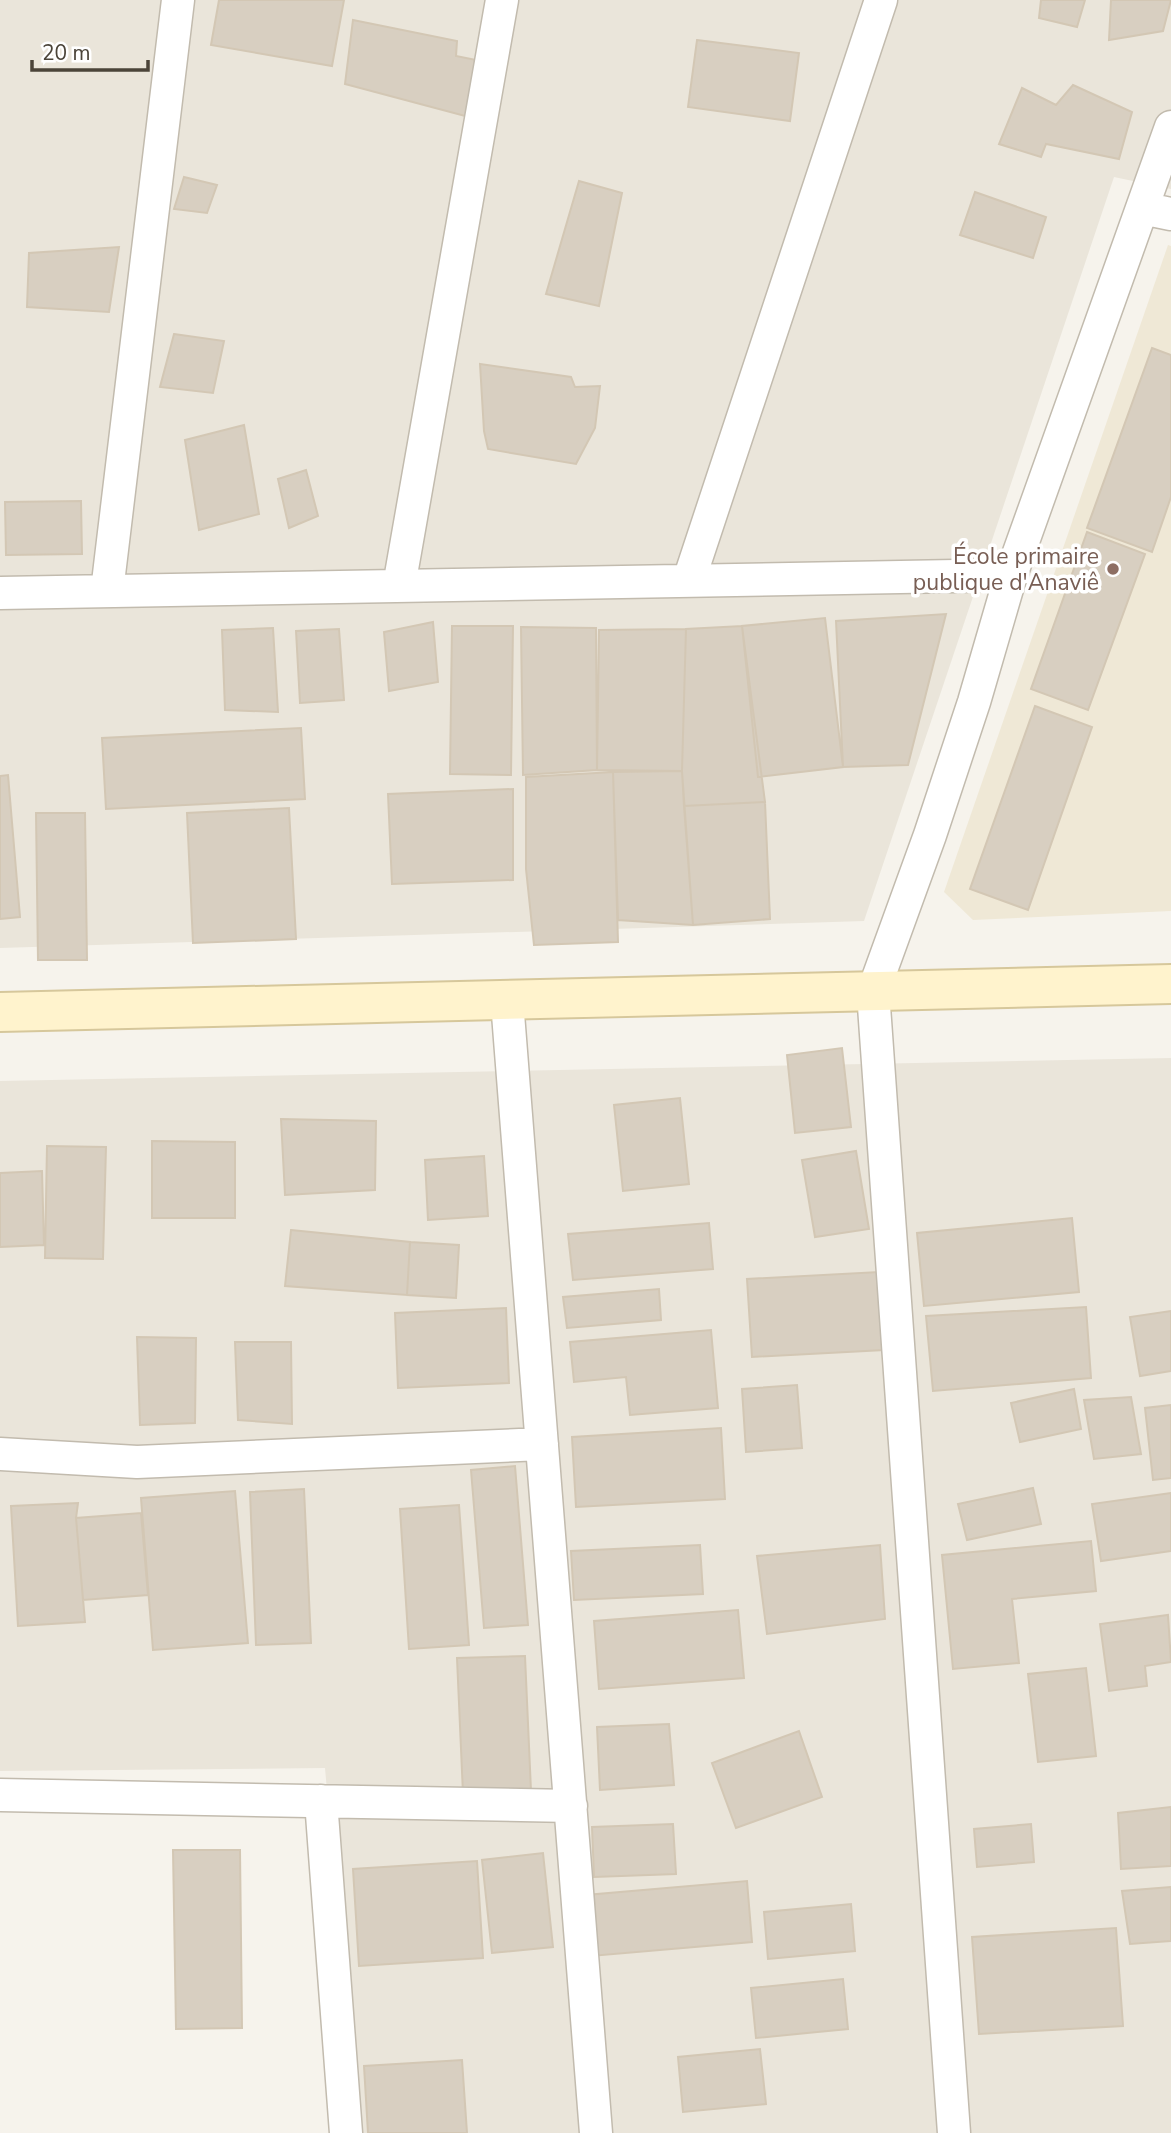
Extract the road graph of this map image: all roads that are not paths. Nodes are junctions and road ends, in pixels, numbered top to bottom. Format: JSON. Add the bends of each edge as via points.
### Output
{"nodes":[{"id":1,"x":178,"y":0,"type":"edge"},
{"id":2,"x":502,"y":0,"type":"edge"},
{"id":3,"x":881,"y":0,"type":"edge"},
{"id":4,"x":1171,"y":127,"type":"edge"},
{"id":5,"x":1156,"y":211,"type":"edge"},
{"id":6,"x":1011,"y":575,"type":"junction"},
{"id":7,"x":688,"y":580,"type":"junction"},
{"id":8,"x":399,"y":586,"type":"junction"},
{"id":9,"x":107,"y":591,"type":"junction"},
{"id":10,"x":0,"y":593,"type":"edge"},
{"id":11,"x":1171,"y":984,"type":"edge"},
{"id":12,"x":873,"y":992,"type":"junction"},
{"id":13,"x":508,"y":1001,"type":"junction"},
{"id":14,"x":0,"y":1012,"type":"edge"},
{"id":15,"x":542,"y":1444,"type":"junction"},
{"id":16,"x":0,"y":1454,"type":"edge"},
{"id":17,"x":0,"y":1795,"type":"edge"},
{"id":18,"x":321,"y":1801,"type":"junction"},
{"id":19,"x":570,"y":1806,"type":"junction"},
{"id":20,"x":346,"y":2133,"type":"edge"},
{"id":21,"x":596,"y":2133,"type":"edge"},
{"id":22,"x":954,"y":2133,"type":"edge"}],
"edges":[{"from":1,"to":9,"type":"street"},
{"from":2,"to":8,"type":"street"},
{"from":3,"to":7,"type":"street"},
{"from":4,"to":5,"type":"street"},
{"from":5,"to":6,"type":"street"},
{"from":6,"to":7,"type":"street"},
{"from":6,"to":12,"type":"street","via":[[930,835]]},
{"from":7,"to":8,"type":"street"},
{"from":8,"to":9,"type":"street"},
{"from":9,"to":10,"type":"street"},
{"from":11,"to":12,"type":"street"},
{"from":12,"to":13,"type":"street"},
{"from":12,"to":22,"type":"street"},
{"from":13,"to":14,"type":"street"},
{"from":13,"to":15,"type":"street"},
{"from":15,"to":16,"type":"street","via":[[137,1462]]},
{"from":15,"to":19,"type":"street"},
{"from":17,"to":18,"type":"street"},
{"from":18,"to":19,"type":"street"},
{"from":18,"to":20,"type":"street"},
{"from":19,"to":21,"type":"street"}]}
